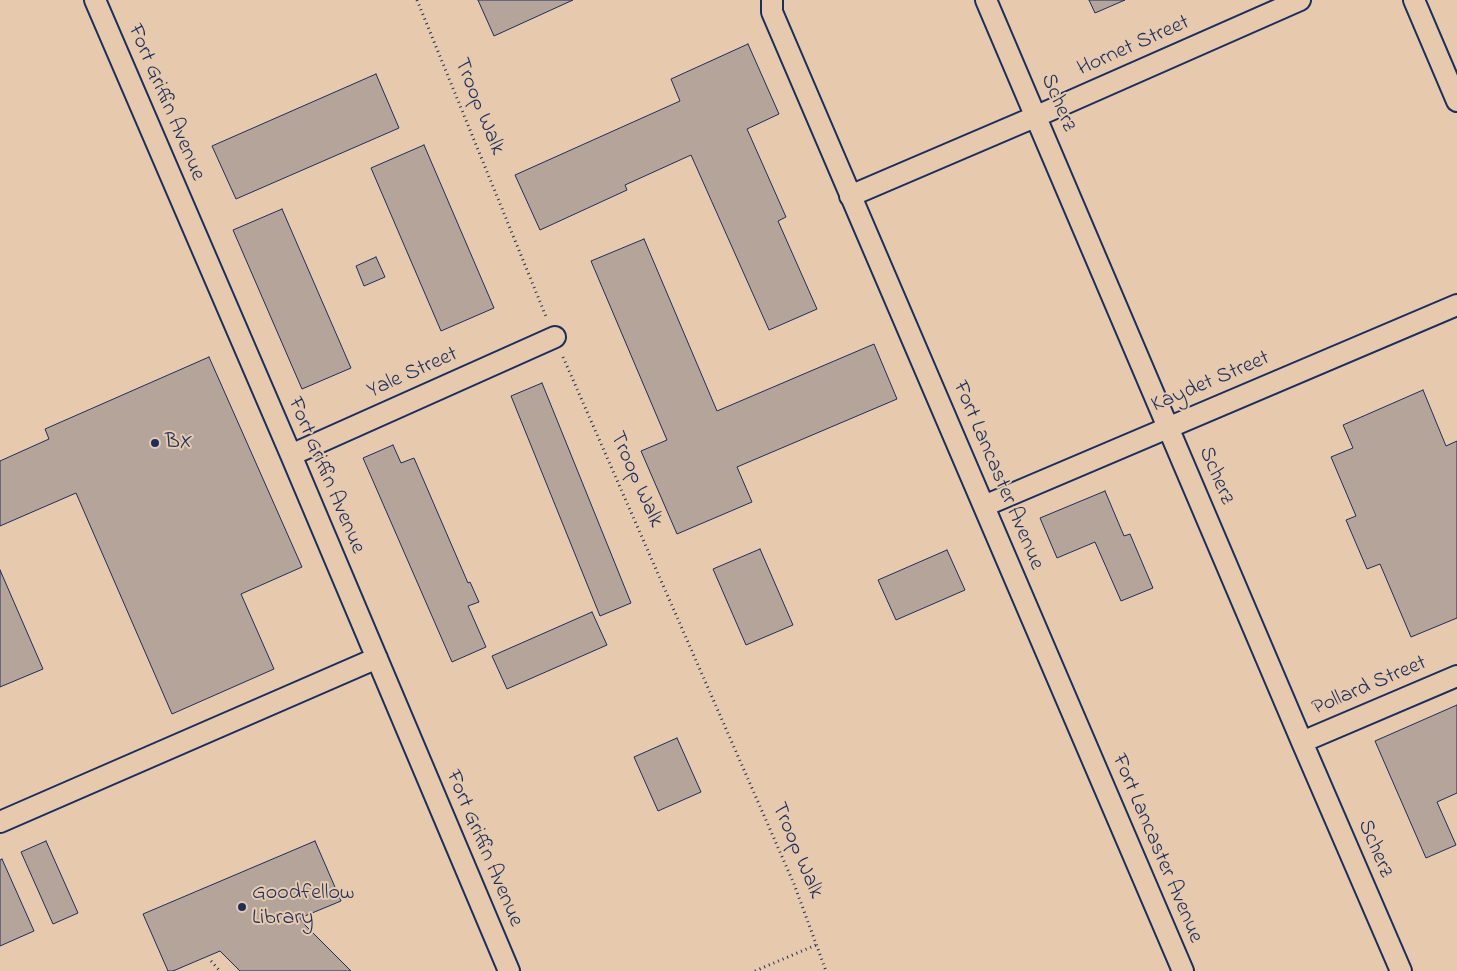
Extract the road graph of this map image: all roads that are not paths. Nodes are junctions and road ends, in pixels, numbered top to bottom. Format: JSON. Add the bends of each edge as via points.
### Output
{"nodes":[{"id":1,"x":95,"y":0,"type":"edge"},
{"id":2,"x":772,"y":0,"type":"edge"},
{"id":3,"x":986,"y":0,"type":"edge"},
{"id":4,"x":1300,"y":0,"type":"edge"},
{"id":5,"x":1414,"y":0,"type":"edge"},
{"id":6,"x":1457,"y":101,"type":"edge"},
{"id":7,"x":1037,"y":116,"type":"junction"},
{"id":8,"x":850,"y":196,"type":"junction"},
{"id":9,"x":1457,"y":305,"type":"edge"},
{"id":10,"x":555,"y":337,"type":"road end"},
{"id":11,"x":1168,"y":427,"type":"junction"},
{"id":12,"x":291,"y":455,"type":"junction"},
{"id":13,"x":984,"y":506,"type":"junction"},
{"id":14,"x":377,"y":658,"type":"junction"},
{"id":15,"x":1457,"y":676,"type":"edge"},
{"id":16,"x":1302,"y":742,"type":"junction"},
{"id":17,"x":0,"y":822,"type":"edge"},
{"id":18,"x":509,"y":971,"type":"edge"},
{"id":19,"x":1182,"y":971,"type":"edge"},
{"id":20,"x":1401,"y":971,"type":"edge"}],
"edges":[{"from":1,"to":12,"type":"street","name":"Fort Griffin Avenue"},
{"from":2,"to":8,"type":"street","name":"Fort Lancaster Avenue","via":[[772,12]]},
{"from":3,"to":7,"type":"street","name":"Scherz"},
{"from":4,"to":7,"type":"street","name":"Hornet Street"},
{"from":5,"to":6,"type":"street"},
{"from":7,"to":8,"type":"street","name":"Hornet Street"},
{"from":7,"to":11,"type":"street","name":"Scherz"},
{"from":8,"to":13,"type":"street","name":"Fort Lancaster Avenue"},
{"from":9,"to":11,"type":"street","name":"Kaydet Street"},
{"from":10,"to":12,"type":"street","name":"Yale Street"},
{"from":11,"to":13,"type":"street","name":"Kaydet Street"},
{"from":11,"to":16,"type":"street","name":"Scherz"},
{"from":12,"to":14,"type":"street","name":"Fort Griffin Avenue"},
{"from":13,"to":19,"type":"street","name":"Fort Lancaster Avenue"},
{"from":14,"to":17,"type":"street"},
{"from":14,"to":18,"type":"street","name":"Fort Griffin Avenue"},
{"from":15,"to":16,"type":"street","name":"Pollard Street"},
{"from":16,"to":20,"type":"street","name":"Scherz"}]}
